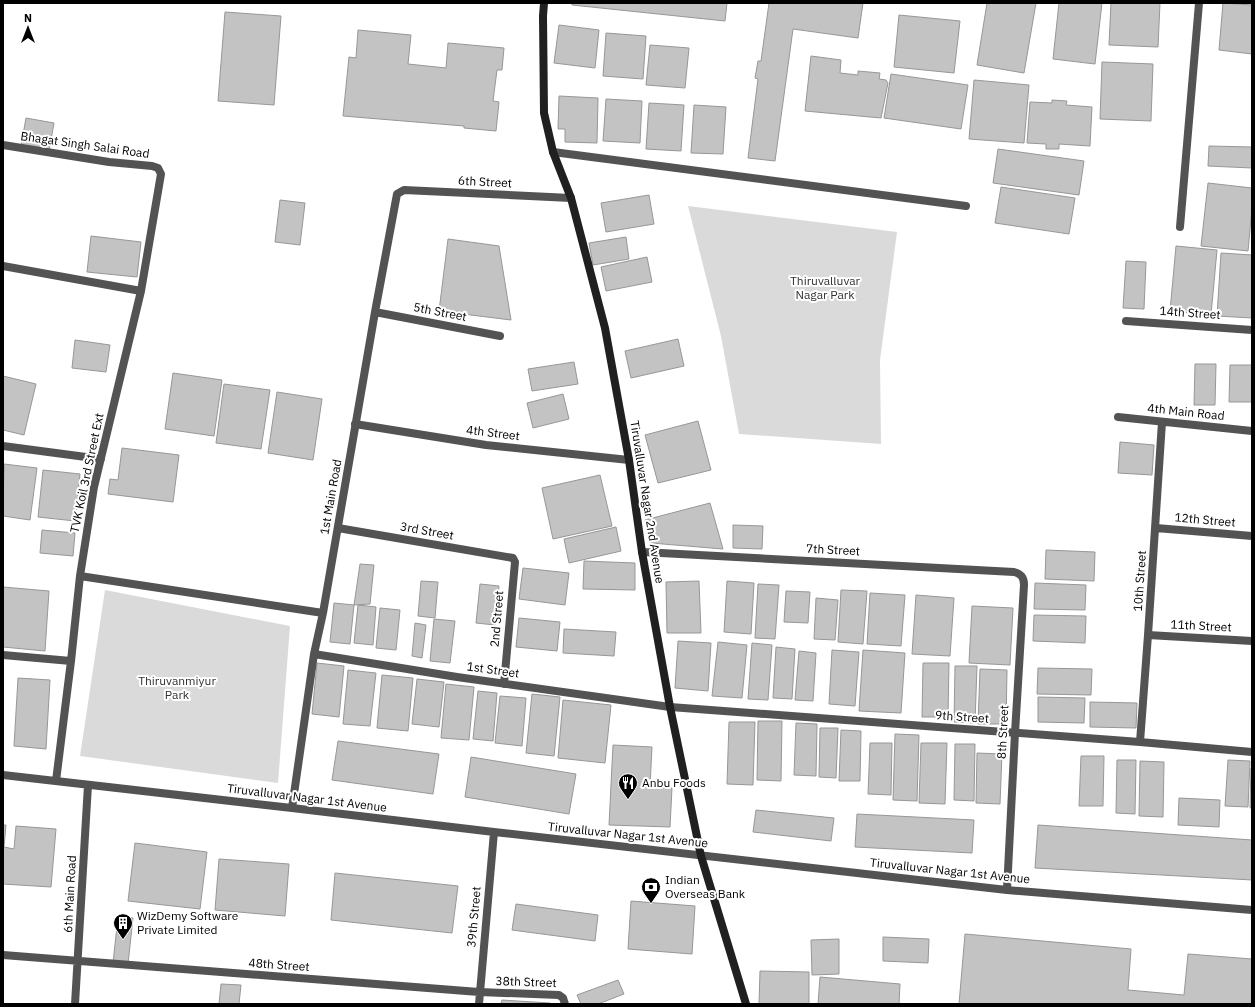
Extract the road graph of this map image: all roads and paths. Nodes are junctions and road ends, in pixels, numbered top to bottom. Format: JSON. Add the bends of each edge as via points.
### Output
{"nodes":[{"id":1,"x":544,"y":3,"type":"edge"},
{"id":2,"x":1199,"y":3,"type":"edge"},
{"id":3,"x":3,"y":146,"type":"edge"},
{"id":4,"x":553,"y":152,"type":"junction"},
{"id":5,"x":160,"y":174,"type":"joint"},
{"id":6,"x":399,"y":192,"type":"joint"},
{"id":7,"x":571,"y":198,"type":"junction"},
{"id":8,"x":966,"y":206,"type":"dead end"},
{"id":9,"x":1180,"y":227,"type":"dead end"},
{"id":10,"x":3,"y":266,"type":"edge"},
{"id":11,"x":140,"y":291,"type":"junction"},
{"id":12,"x":375,"y":312,"type":"junction"},
{"id":13,"x":1126,"y":320,"type":"dead end"},
{"id":14,"x":1252,"y":330,"type":"edge"},
{"id":15,"x":500,"y":336,"type":"dead end"},
{"id":16,"x":1118,"y":417,"type":"dead end"},
{"id":17,"x":1162,"y":422,"type":"junction"},
{"id":18,"x":355,"y":424,"type":"junction"},
{"id":19,"x":1252,"y":431,"type":"edge"},
{"id":20,"x":3,"y":446,"type":"edge"},
{"id":21,"x":101,"y":459,"type":"junction"},
{"id":22,"x":629,"y":460,"type":"junction"},
{"id":23,"x":338,"y":528,"type":"junction"},
{"id":24,"x":1156,"y":528,"type":"junction"},
{"id":25,"x":1252,"y":536,"type":"edge"},
{"id":26,"x":642,"y":552,"type":"junction"},
{"id":27,"x":513,"y":558,"type":"joint"},
{"id":28,"x":80,"y":576,"type":"junction"},
{"id":29,"x":1021,"y":576,"type":"joint"},
{"id":30,"x":323,"y":613,"type":"junction"},
{"id":31,"x":1148,"y":635,"type":"junction"},
{"id":32,"x":1252,"y":641,"type":"edge"},
{"id":33,"x":314,"y":654,"type":"junction"},
{"id":34,"x":3,"y":655,"type":"edge"},
{"id":35,"x":71,"y":661,"type":"junction"},
{"id":36,"x":504,"y":684,"type":"junction"},
{"id":37,"x":670,"y":707,"type":"junction"},
{"id":38,"x":1015,"y":733,"type":"junction"},
{"id":39,"x":1140,"y":742,"type":"junction"},
{"id":40,"x":1252,"y":752,"type":"edge"},
{"id":41,"x":3,"y":775,"type":"edge"},
{"id":42,"x":56,"y":781,"type":"junction"},
{"id":43,"x":88,"y":785,"type":"junction"},
{"id":44,"x":292,"y":808,"type":"junction"},
{"id":45,"x":494,"y":832,"type":"junction"},
{"id":46,"x":701,"y":856,"type":"junction"},
{"id":47,"x":1007,"y":890,"type":"junction"},
{"id":48,"x":1252,"y":910,"type":"edge"},
{"id":49,"x":3,"y":955,"type":"edge"},
{"id":50,"x":78,"y":961,"type":"junction"},
{"id":51,"x":479,"y":992,"type":"junction"},
{"id":52,"x":75,"y":1004,"type":"edge"},
{"id":53,"x":479,"y":1004,"type":"edge"},
{"id":54,"x":565,"y":1004,"type":"edge"},
{"id":55,"x":746,"y":1004,"type":"edge"}],
"edges":[{"from":1,"to":4,"type":"street","name":"Tiruvalluvar Nagar 2nd Avenue","via":[[544,113]]},
{"from":2,"to":9,"type":"street"},
{"from":3,"to":5,"type":"street","name":"Bhagat Singh Salai Road","via":[[152,166],[158,168]]},
{"from":4,"to":7,"type":"street","name":"Tiruvalluvar Nagar 2nd Avenue"},
{"from":4,"to":8,"type":"street"},
{"from":5,"to":11,"type":"street","name":"TVK Koil 3rd Street Ext"},
{"from":6,"to":7,"type":"street","name":"6th Street","via":[[404,190]]},
{"from":6,"to":12,"type":"street","name":"1st Main Road","via":[[395,198]]},
{"from":7,"to":22,"type":"street","name":"Tiruvalluvar Nagar 2nd Avenue","via":[[604,328]]},
{"from":10,"to":11,"type":"street"},
{"from":11,"to":21,"type":"street","name":"TVK Koil 3rd Street Ext"},
{"from":12,"to":15,"type":"street","name":"5th Street"},
{"from":12,"to":18,"type":"street","name":"1st Main Road"},
{"from":13,"to":14,"type":"street","name":"14th Street"},
{"from":16,"to":17,"type":"street","name":"4th Main Road"},
{"from":17,"to":19,"type":"street","name":"4th Main Road"},
{"from":17,"to":24,"type":"street","name":"10th Street"},
{"from":18,"to":22,"type":"street","name":"4th Street","via":[[486,445]]},
{"from":18,"to":23,"type":"street","name":"1st Main Road"},
{"from":20,"to":21,"type":"street"},
{"from":21,"to":28,"type":"street","name":"TVK Koil 3rd Street Ext"},
{"from":22,"to":26,"type":"street","name":"Tiruvalluvar Nagar 2nd Avenue"},
{"from":23,"to":27,"type":"street","name":"3rd Street"},
{"from":23,"to":30,"type":"street","name":"1st Main Road"},
{"from":24,"to":25,"type":"street","name":"12th Street"},
{"from":24,"to":31,"type":"street","name":"10th Street"},
{"from":26,"to":29,"type":"street","name":"7th Street","via":[[1014,572]]},
{"from":26,"to":37,"type":"street","name":"Tiruvalluvar Nagar 2nd Avenue"},
{"from":27,"to":36,"type":"street","name":"2nd Street","via":[[515,562]]},
{"from":28,"to":30,"type":"street"},
{"from":28,"to":35,"type":"street","name":"TVK Koil 3rd Street Ext"},
{"from":29,"to":38,"type":"street","name":"8th Street","via":[[1024,585]]},
{"from":30,"to":33,"type":"street","name":"1st Main Road"},
{"from":31,"to":32,"type":"street","name":"11th Street"},
{"from":31,"to":39,"type":"street","name":"10th Street"},
{"from":33,"to":36,"type":"street","name":"1st Street"},
{"from":33,"to":44,"type":"street","name":"1st Main Road"},
{"from":34,"to":35,"type":"street"},
{"from":35,"to":42,"type":"street","name":"TVK Koil 3rd Street Ext"},
{"from":36,"to":37,"type":"street","name":"1st Street"},
{"from":37,"to":38,"type":"street","name":"9th Street"},
{"from":37,"to":46,"type":"street","name":"Tiruvalluvar Nagar 2nd Avenue"},
{"from":38,"to":39,"type":"street","name":"9th Street"},
{"from":38,"to":47,"type":"street","name":"8th Street"},
{"from":39,"to":40,"type":"street","name":"9th Street"},
{"from":41,"to":42,"type":"street","name":"Tiruvalluvar Nagar 1st Avenue"},
{"from":42,"to":43,"type":"street","name":"Tiruvalluvar Nagar 1st Avenue"},
{"from":43,"to":44,"type":"street","name":"Tiruvalluvar Nagar 1st Avenue"},
{"from":43,"to":50,"type":"street","name":"6th Main Road"},
{"from":44,"to":45,"type":"street","name":"Tiruvalluvar Nagar 1st Avenue"},
{"from":45,"to":46,"type":"street","name":"Tiruvalluvar Nagar 1st Avenue"},
{"from":45,"to":51,"type":"street","name":"39th Street"},
{"from":46,"to":47,"type":"street","name":"Tiruvalluvar Nagar 1st Avenue"},
{"from":46,"to":55,"type":"street","name":"Tiruvalluvar Nagar 2nd Avenue"},
{"from":47,"to":48,"type":"street","name":"Tiruvalluvar Nagar 1st Avenue"},
{"from":49,"to":50,"type":"street","name":"48th Street"},
{"from":50,"to":51,"type":"street","name":"48th Street"},
{"from":50,"to":52,"type":"street","name":"6th Main Road"},
{"from":51,"to":53,"type":"street","name":"39th Street"},
{"from":51,"to":54,"type":"street","name":"38th Street","via":[[559,995]]}]}
